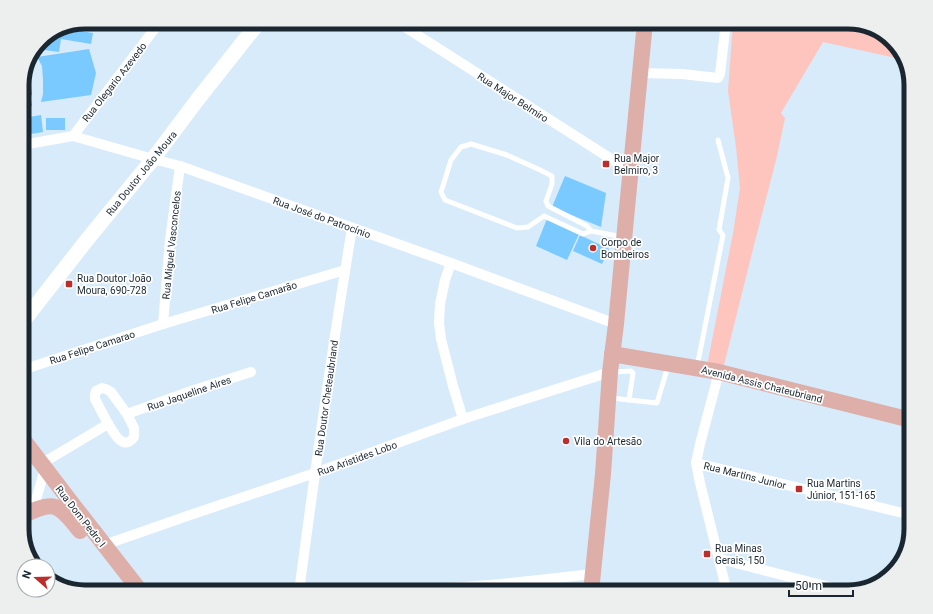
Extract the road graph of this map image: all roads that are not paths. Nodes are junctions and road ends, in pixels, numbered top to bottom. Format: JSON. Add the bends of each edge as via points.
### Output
{"nodes":[{"id":1,"x":157,"y":29,"type":"edge"},
{"id":2,"x":253,"y":29,"type":"edge"},
{"id":3,"x":408,"y":29,"type":"edge"},
{"id":4,"x":645,"y":29,"type":"edge"},
{"id":5,"x":725,"y":29,"type":"edge"},
{"id":6,"x":640,"y":73,"type":"junction"},
{"id":7,"x":73,"y":136,"type":"junction"},
{"id":8,"x":718,"y":140,"type":"dead end"},
{"id":9,"x":29,"y":144,"type":"edge"},
{"id":10,"x":153,"y":159,"type":"junction"},
{"id":11,"x":180,"y":166,"type":"junction"},
{"id":12,"x":630,"y":171,"type":"junction"},
{"id":13,"x":352,"y":228,"type":"junction"},
{"id":14,"x":591,"y":231,"type":"junction"},
{"id":15,"x":624,"y":238,"type":"junction"},
{"id":16,"x":451,"y":262,"type":"junction"},
{"id":17,"x":345,"y":270,"type":"junction"},
{"id":18,"x":29,"y":314,"type":"edge"},
{"id":19,"x":163,"y":324,"type":"junction"},
{"id":20,"x":616,"y":324,"type":"junction"},
{"id":21,"x":612,"y":354,"type":"junction"},
{"id":22,"x":669,"y":363,"type":"junction"},
{"id":23,"x":29,"y":368,"type":"edge"},
{"id":24,"x":697,"y":368,"type":"junction"},
{"id":25,"x":251,"y":372,"type":"dead end"},
{"id":26,"x":610,"y":372,"type":"junction"},
{"id":27,"x":719,"y":372,"type":"junction"},
{"id":28,"x":608,"y":397,"type":"junction"},
{"id":29,"x":629,"y":400,"type":"junction"},
{"id":30,"x":127,"y":414,"type":"junction"},
{"id":31,"x":904,"y":418,"type":"edge"},
{"id":32,"x":463,"y":419,"type":"junction"},
{"id":33,"x":108,"y":424,"type":"junction"},
{"id":34,"x":29,"y":448,"type":"edge"},
{"id":35,"x":696,"y":463,"type":"junction"},
{"id":36,"x":43,"y":467,"type":"junction"},
{"id":37,"x":315,"y":473,"type":"junction"},
{"id":38,"x":29,"y":510,"type":"edge"},
{"id":39,"x":29,"y":513,"type":"edge"},
{"id":40,"x":904,"y":513,"type":"edge"},
{"id":41,"x":104,"y":545,"type":"junction"},
{"id":42,"x":720,"y":559,"type":"junction"},
{"id":43,"x":593,"y":574,"type":"junction"},
{"id":44,"x":121,"y":585,"type":"edge"},
{"id":45,"x":135,"y":585,"type":"edge"},
{"id":46,"x":300,"y":585,"type":"edge"},
{"id":47,"x":489,"y":585,"type":"edge"},
{"id":48,"x":592,"y":585,"type":"edge"},
{"id":49,"x":726,"y":585,"type":"edge"},
{"id":50,"x":822,"y":585,"type":"edge"}],
"edges":[{"from":1,"to":7,"type":"street","name":"Rua Olegario Azevedo"},
{"from":2,"to":10,"type":"main road","name":"Rua Doutor João Moura"},
{"from":3,"to":12,"type":"street","name":"Rua Major Belmiro"},
{"from":4,"to":6,"type":"main road"},
{"from":5,"to":6,"type":"street","via":[[718,78]]},
{"from":6,"to":12,"type":"main road"},
{"from":7,"to":9,"type":"street","name":"Rua José do Patrocínio"},
{"from":7,"to":10,"type":"street","name":"Rua José do Patrocínio"},
{"from":8,"to":24,"type":"lane","via":[[728,178],[719,230],[722,235]]},
{"from":10,"to":11,"type":"street","name":"Rua José do Patrocínio"},
{"from":10,"to":18,"type":"main road","name":"Rua Doutor João Moura"},
{"from":11,"to":13,"type":"street","name":"Rua José do Patrocínio"},
{"from":11,"to":19,"type":"street","name":"Rua Miguel Vasconcelos","via":[[170,240]]},
{"from":12,"to":15,"type":"main road"},
{"from":13,"to":16,"type":"street","name":"Rua José do Patrocínio"},
{"from":13,"to":17,"type":"street","name":"Rua Doutor Cheteaubriand"},
{"from":14,"to":14,"type":"lane","via":[[587,226],[548,206],[546,201],[552,176],[507,155],[471,144],[461,147],[451,160],[441,192],[445,200],[517,228],[528,227],[544,216],[583,234]]},
{"from":14,"to":15,"type":"lane"},
{"from":15,"to":20,"type":"main road"},
{"from":16,"to":20,"type":"street","name":"Rua José do Patrocínio"},
{"from":16,"to":32,"type":"street","via":[[441,298],[439,323]]},
{"from":17,"to":19,"type":"street","name":"Rua Felipe Camarão"},
{"from":17,"to":37,"type":"street","name":"Rua Doutor Cheteaubriand"},
{"from":19,"to":23,"type":"street","name":"Rua Felipe Camarao"},
{"from":20,"to":21,"type":"main road"},
{"from":21,"to":22,"type":"main road","name":"Avenida Assis Chateubriand"},
{"from":21,"to":26,"type":"main road"},
{"from":22,"to":24,"type":"main road","name":"Avenida Assis Chateubriand"},
{"from":22,"to":29,"type":"lane","via":[[657,403]]},
{"from":24,"to":27,"type":"main road","name":"Avenida Assis Chateubriand"},
{"from":25,"to":30,"type":"street","name":"Rua Jaqueline Aires"},
{"from":26,"to":28,"type":"main road"},
{"from":26,"to":29,"type":"lane","via":[[634,373]]},
{"from":26,"to":32,"type":"street","name":"Rua Aristides Lobo"},
{"from":27,"to":31,"type":"main road","name":"Avenida Assis Chateubriand"},
{"from":27,"to":35,"type":"street"},
{"from":28,"to":29,"type":"lane"},
{"from":28,"to":43,"type":"main road"},
{"from":30,"to":33,"type":"street","via":[[134,428],[134,438],[131,441],[123,442],[118,439]]},
{"from":30,"to":33,"type":"street","via":[[111,392],[98,389],[95,400]]},
{"from":32,"to":37,"type":"street","name":"Rua Aristides Lobo"},
{"from":33,"to":36,"type":"street"},
{"from":34,"to":36,"type":"main road","name":"Rua Dom Pedro I"},
{"from":35,"to":40,"type":"street","name":"Rua Martins Junior"},
{"from":35,"to":42,"type":"street"},
{"from":36,"to":38,"type":"street"},
{"from":36,"to":41,"type":"main road","name":"Rua Dom Pedro I"},
{"from":37,"to":41,"type":"street","name":"Rua Aristides Lobo"},
{"from":37,"to":46,"type":"street","name":"Rua Doutor Cheteaubriand"},
{"from":39,"to":44,"type":"main road","via":[[46,507],[61,510]]},
{"from":41,"to":45,"type":"main road","name":"Rua Dom Pedro I"},
{"from":42,"to":49,"type":"street"},
{"from":42,"to":50,"type":"street"},
{"from":43,"to":47,"type":"street"},
{"from":43,"to":48,"type":"main road"}]}
